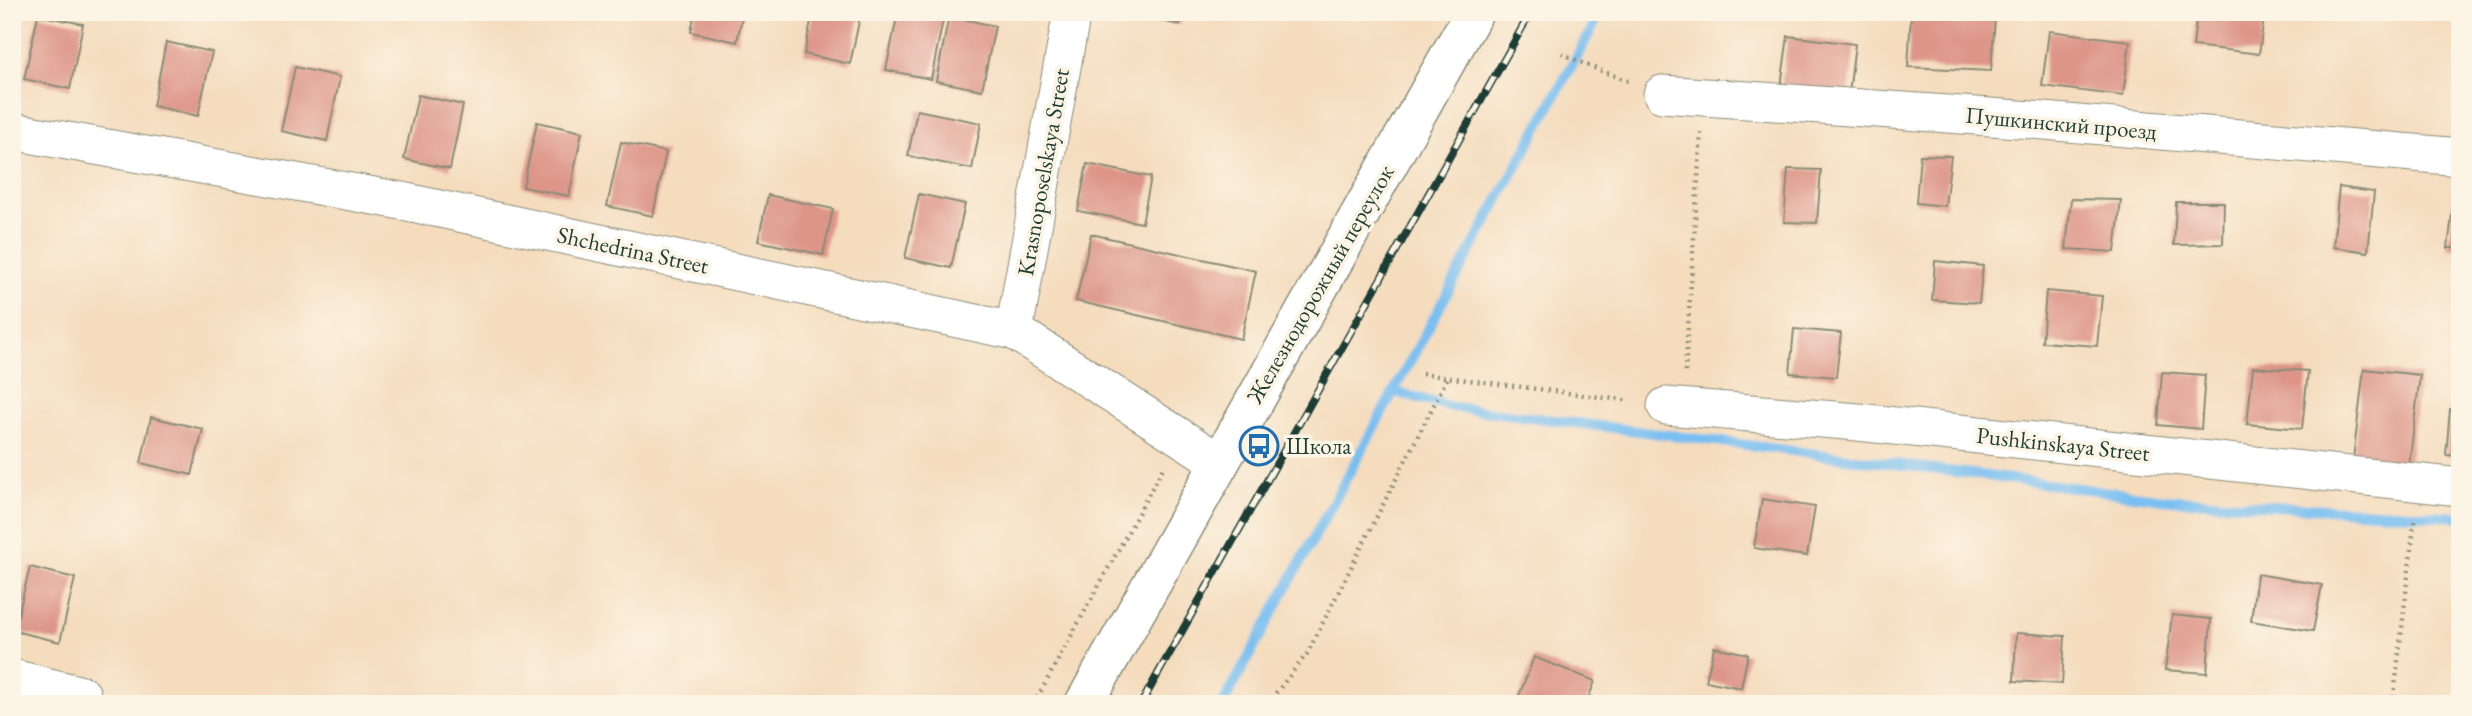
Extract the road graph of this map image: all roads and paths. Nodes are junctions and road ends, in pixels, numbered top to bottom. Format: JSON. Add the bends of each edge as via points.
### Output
{"nodes":[{"id":1,"x":1072,"y":12,"type":"edge"},
{"id":2,"x":1474,"y":12,"type":"edge"},
{"id":3,"x":1562,"y":53,"type":"dead end"},
{"id":4,"x":1662,"y":94,"type":"joint"},
{"id":5,"x":1703,"y":97,"type":"junction"},
{"id":6,"x":12,"y":131,"type":"edge"},
{"id":7,"x":2460,"y":157,"type":"edge"},
{"id":8,"x":1014,"y":331,"type":"junction"},
{"id":9,"x":1422,"y":374,"type":"dead end"},
{"id":10,"x":1448,"y":377,"type":"junction"},
{"id":11,"x":1674,"y":407,"type":"junction"},
{"id":12,"x":1180,"y":437,"type":"junction"},
{"id":13,"x":1219,"y":462,"type":"junction"},
{"id":14,"x":2419,"y":483,"type":"junction"},
{"id":15,"x":2460,"y":487,"type":"edge"},
{"id":16,"x":12,"y":678,"type":"edge"},
{"id":17,"x":80,"y":704,"type":"edge"},
{"id":18,"x":1034,"y":704,"type":"edge"},
{"id":19,"x":1084,"y":704,"type":"edge"},
{"id":20,"x":1267,"y":704,"type":"edge"},
{"id":21,"x":2393,"y":704,"type":"edge"}],
"edges":[{"from":1,"to":8,"type":"street","name":"Krasnoposelskaya Street"},
{"from":2,"to":13,"type":"street","name":"Железнодорожный переулок"},
{"from":3,"to":4,"type":"path"},
{"from":4,"to":5,"type":"street","name":"Пушкинский проезд"},
{"from":5,"to":7,"type":"street","name":"Пушкинский проезд"},
{"from":5,"to":11,"type":"path"},
{"from":6,"to":8,"type":"street","name":"Shchedrina Street","via":[[407,202]]},
{"from":8,"to":12,"type":"street","name":"Shchedrina Street"},
{"from":9,"to":10,"type":"path"},
{"from":10,"to":11,"type":"path"},
{"from":10,"to":20,"type":"path","via":[[1307,654]]},
{"from":11,"to":14,"type":"street","name":"Pushkinskaya Street","via":[[1858,422]]},
{"from":12,"to":13,"type":"street","name":"Shchedrina Street"},
{"from":12,"to":18,"type":"path"},
{"from":13,"to":19,"type":"street","name":"Железнодорожный переулок"},
{"from":14,"to":15,"type":"street","name":"Pushkinskaya Street"},
{"from":14,"to":21,"type":"path"},
{"from":16,"to":17,"type":"street","via":[[82,695]]}]}
